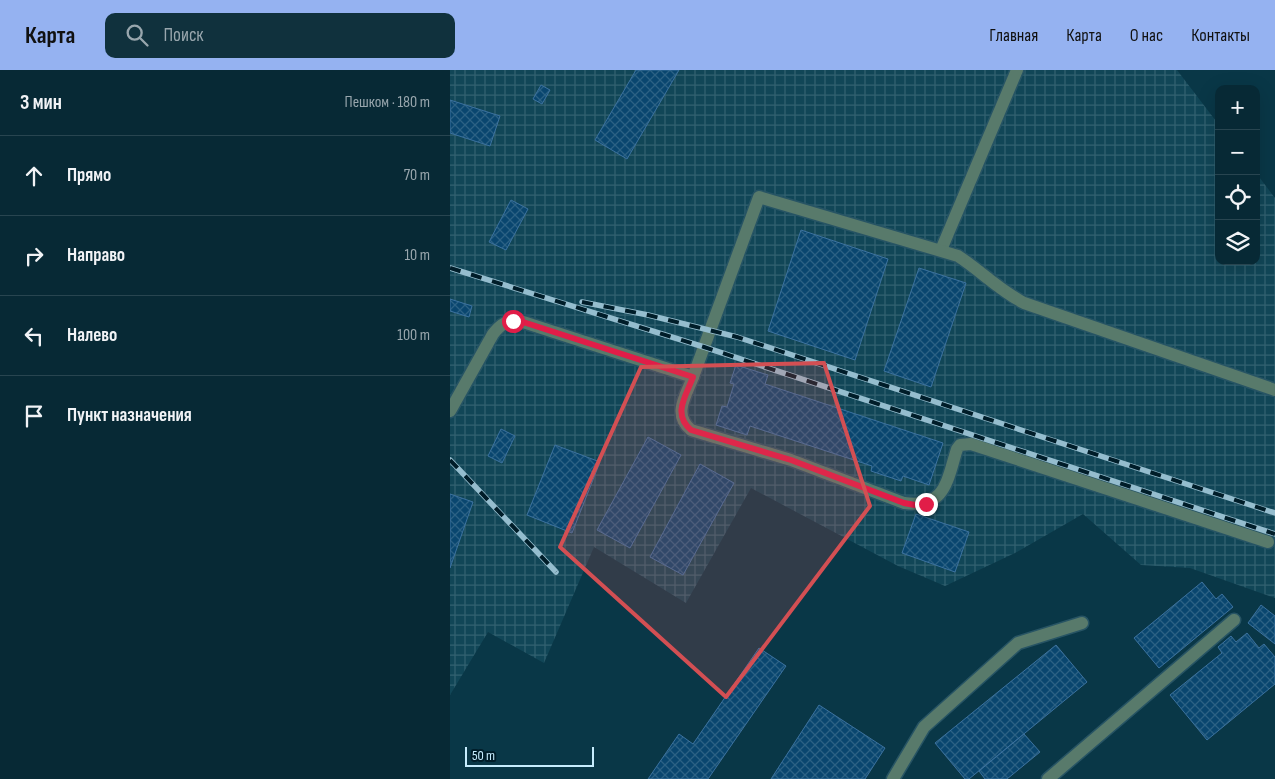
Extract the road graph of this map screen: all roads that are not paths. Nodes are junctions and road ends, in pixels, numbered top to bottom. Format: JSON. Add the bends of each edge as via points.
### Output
{"nodes":[{"id":1,"x":1018,"y":70,"type":"edge"},
{"id":2,"x":941,"y":250,"type":"junction"},
{"id":3,"x":693,"y":377,"type":"junction"},
{"id":4,"x":1275,"y":390,"type":"edge"},
{"id":5,"x":450,"y":411,"type":"edge"},
{"id":6,"x":1268,"y":542,"type":"dead end"},
{"id":7,"x":1234,"y":620,"type":"dead end"},
{"id":8,"x":1082,"y":623,"type":"dead end"},
{"id":9,"x":893,"y":779,"type":"edge"},
{"id":10,"x":1048,"y":779,"type":"edge"}],
"edges":[{"from":1,"to":2,"type":"lane"},
{"from":2,"to":3,"type":"lane","via":[[759,197]]},
{"from":2,"to":4,"type":"lane","via":[[958,256],[1024,303]]},
{"from":3,"to":5,"type":"lane","via":[[520,321],[505,322],[493,334]]},
{"from":3,"to":6,"type":"lane","via":[[680,412],[681,420],[691,430],[791,460],[904,503],[926,504],[935,500],[943,491],[957,449],[960,445],[971,444]]},
{"from":7,"to":10,"type":"lane"},
{"from":8,"to":9,"type":"lane","via":[[1018,643],[924,727]]}]}
